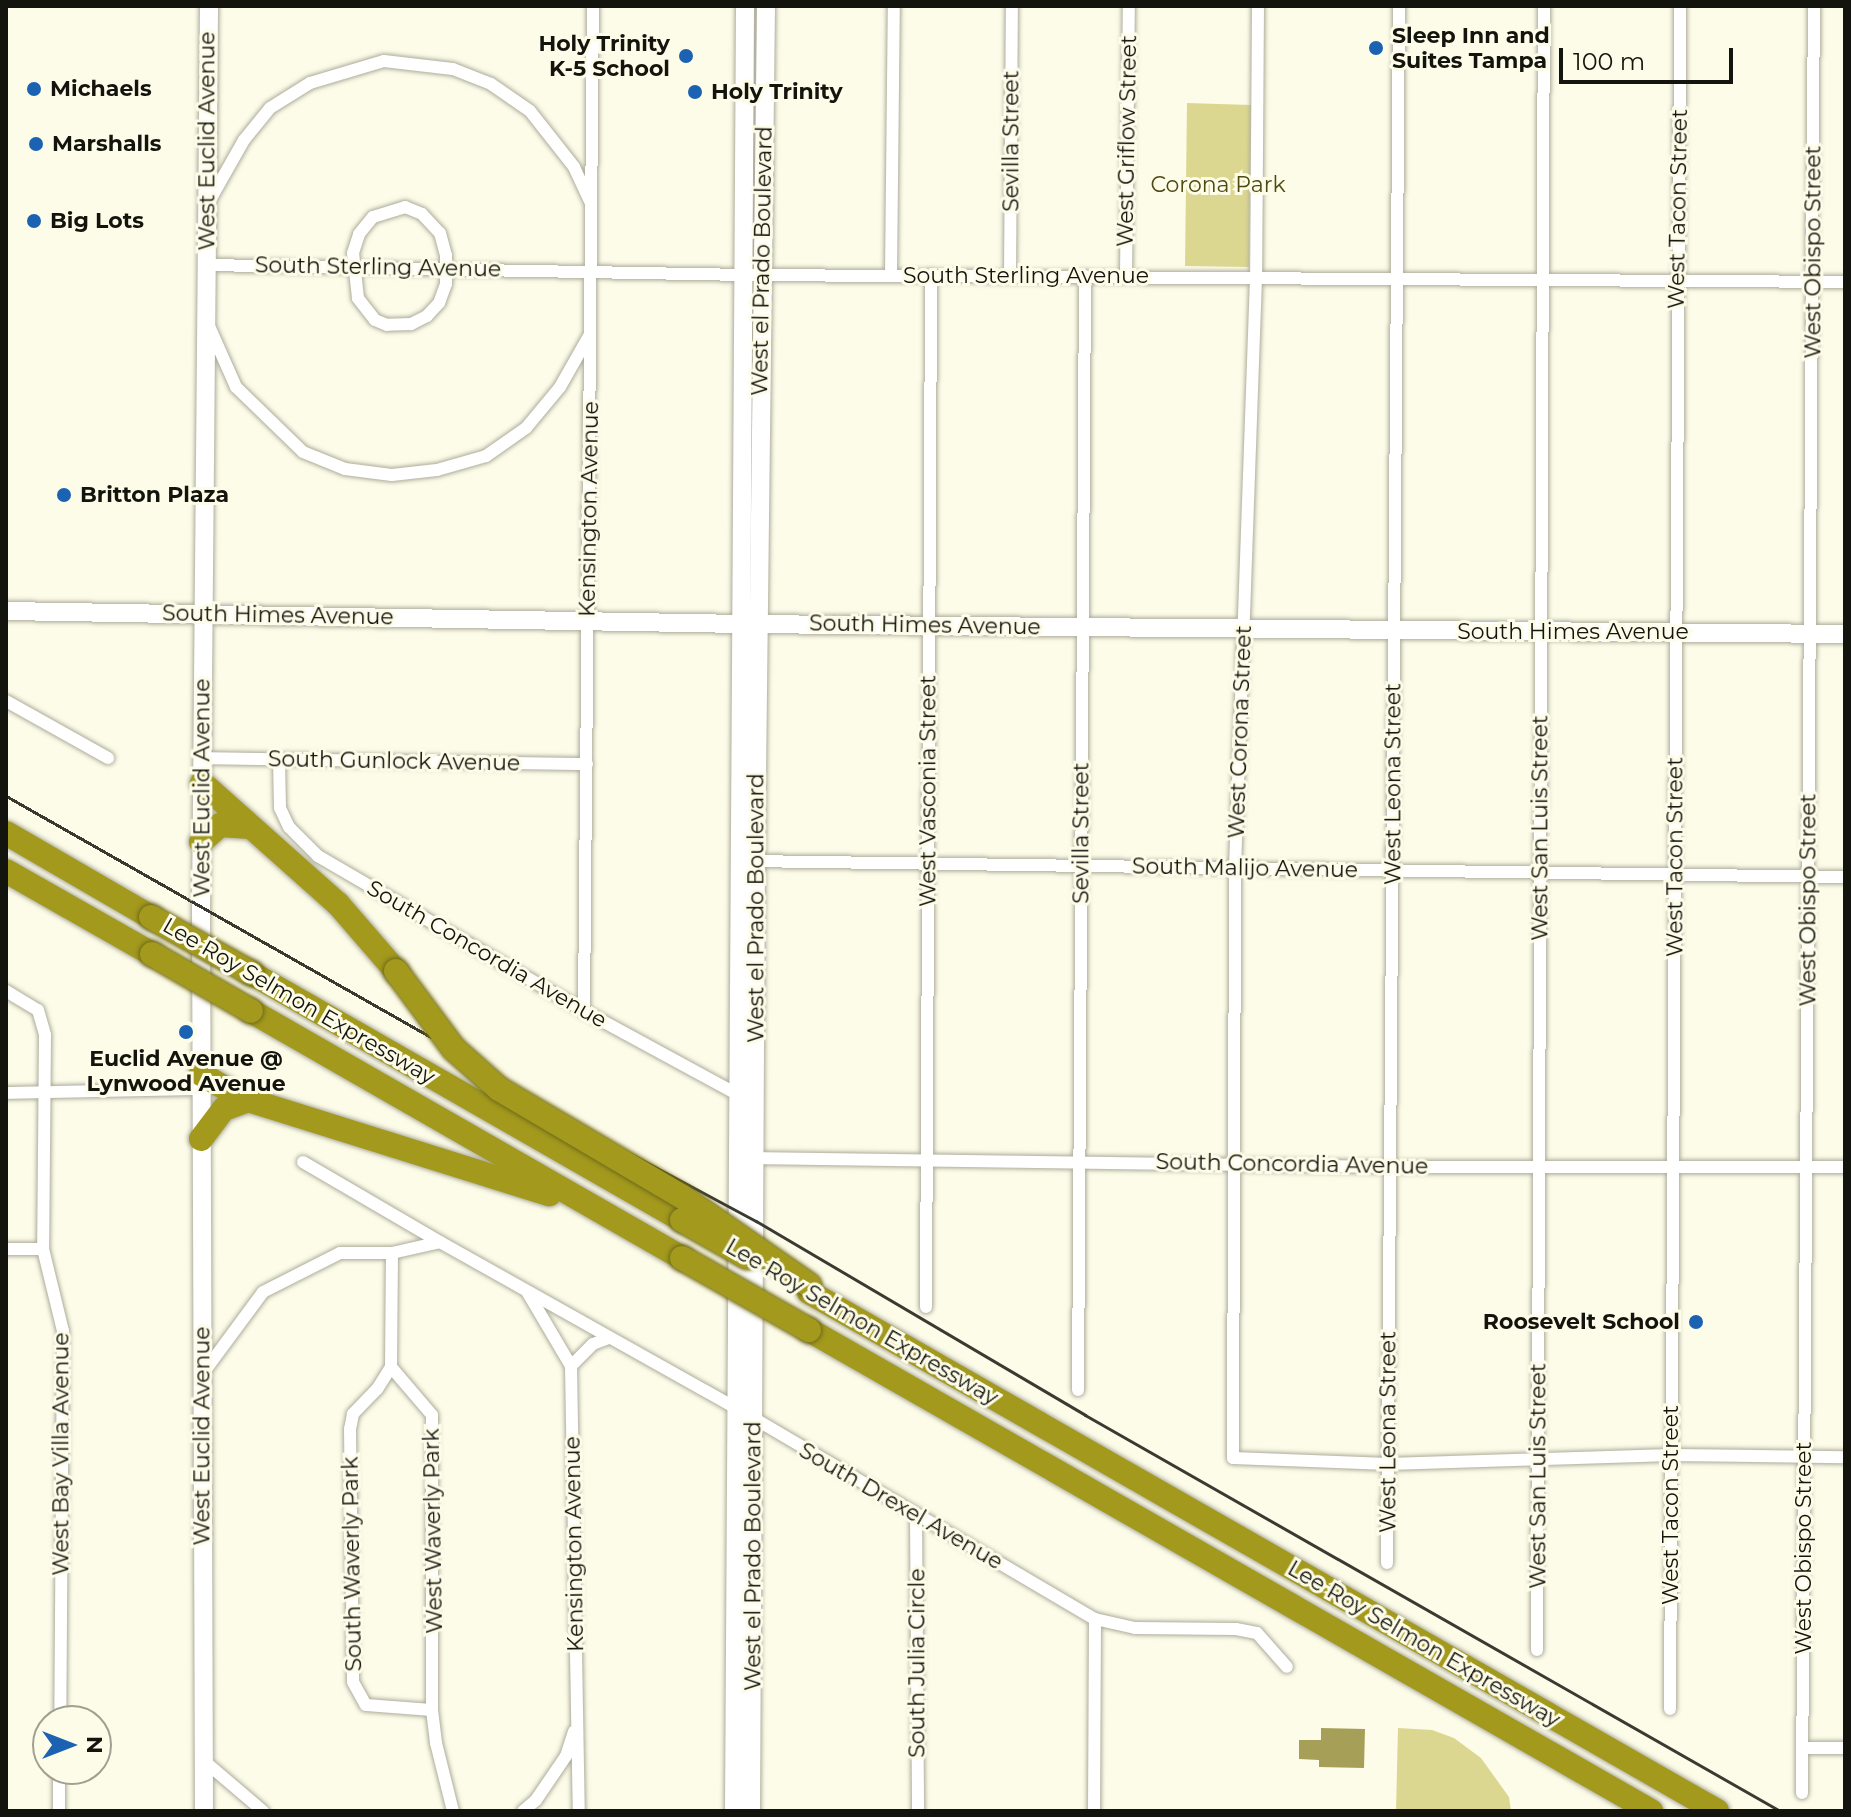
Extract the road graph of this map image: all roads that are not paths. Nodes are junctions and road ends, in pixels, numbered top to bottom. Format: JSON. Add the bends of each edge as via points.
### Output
{"nodes":[{"id":1,"x":209,"y":6,"type":"edge"},
{"id":2,"x":593,"y":6,"type":"edge"},
{"id":3,"x":745,"y":6,"type":"edge"},
{"id":4,"x":766,"y":6,"type":"edge"},
{"id":5,"x":894,"y":6,"type":"edge"},
{"id":6,"x":1012,"y":6,"type":"edge"},
{"id":7,"x":1129,"y":6,"type":"edge"},
{"id":8,"x":1258,"y":6,"type":"edge"},
{"id":9,"x":1399,"y":6,"type":"edge"},
{"id":10,"x":1544,"y":6,"type":"edge"},
{"id":11,"x":1680,"y":6,"type":"edge"},
{"id":12,"x":1814,"y":6,"type":"edge"},
{"id":13,"x":754,"y":139,"type":"junction"},
{"id":14,"x":592,"y":204,"type":"junction"},
{"id":15,"x":207,"y":206,"type":"junction"},
{"id":16,"x":206,"y":265,"type":"junction"},
{"id":17,"x":353,"y":267,"type":"junction"},
{"id":18,"x":447,"y":268,"type":"junction"},
{"id":19,"x":591,"y":271,"type":"junction"},
{"id":20,"x":753,"y":274,"type":"junction"},
{"id":21,"x":891,"y":275,"type":"junction"},
{"id":22,"x":931,"y":275,"type":"junction"},
{"id":23,"x":1010,"y":276,"type":"junction"},
{"id":24,"x":1085,"y":276,"type":"junction"},
{"id":25,"x":1126,"y":276,"type":"junction"},
{"id":26,"x":1256,"y":278,"type":"junction"},
{"id":27,"x":1397,"y":280,"type":"junction"},
{"id":28,"x":1544,"y":280,"type":"junction"},
{"id":29,"x":1677,"y":281,"type":"junction"},
{"id":30,"x":1812,"y":282,"type":"junction"},
{"id":31,"x":1845,"y":282,"type":"edge"},
{"id":32,"x":206,"y":316,"type":"junction"},
{"id":33,"x":591,"y":333,"type":"junction"},
{"id":34,"x":6,"y":611,"type":"edge"},
{"id":35,"x":203,"y":613,"type":"junction"},
{"id":36,"x":588,"y":621,"type":"junction"},
{"id":37,"x":751,"y":624,"type":"junction"},
{"id":38,"x":929,"y":625,"type":"junction"},
{"id":39,"x":1082,"y":627,"type":"junction"},
{"id":40,"x":1244,"y":629,"type":"junction"},
{"id":41,"x":1394,"y":631,"type":"junction"},
{"id":42,"x":1541,"y":632,"type":"junction"},
{"id":43,"x":1675,"y":633,"type":"junction"},
{"id":44,"x":1810,"y":634,"type":"junction"},
{"id":45,"x":1845,"y":634,"type":"edge"},
{"id":46,"x":6,"y":701,"type":"edge"},
{"id":47,"x":108,"y":758,"type":"dead end"},
{"id":48,"x":201,"y":758,"type":"junction"},
{"id":49,"x":279,"y":760,"type":"junction"},
{"id":50,"x":587,"y":764,"type":"junction"},
{"id":51,"x":202,"y":783,"type":"junction"},
{"id":52,"x":250,"y":827,"type":"junction"},
{"id":53,"x":6,"y":833,"type":"edge"},
{"id":54,"x":201,"y":842,"type":"junction"},
{"id":55,"x":748,"y":861,"type":"junction"},
{"id":56,"x":928,"y":863,"type":"junction"},
{"id":57,"x":1081,"y":866,"type":"junction"},
{"id":58,"x":1235,"y":868,"type":"junction"},
{"id":59,"x":1393,"y":870,"type":"junction"},
{"id":60,"x":6,"y":871,"type":"edge"},
{"id":61,"x":1540,"y":872,"type":"junction"},
{"id":62,"x":1675,"y":873,"type":"junction"},
{"id":63,"x":1808,"y":876,"type":"junction"},
{"id":64,"x":1845,"y":877,"type":"edge"},
{"id":65,"x":6,"y":991,"type":"edge"},
{"id":66,"x":584,"y":1011,"type":"junction"},
{"id":67,"x":201,"y":1082,"type":"junction"},
{"id":68,"x":6,"y":1093,"type":"edge"},
{"id":69,"x":43,"y":1093,"type":"junction"},
{"id":70,"x":746,"y":1098,"type":"junction"},
{"id":71,"x":249,"y":1100,"type":"junction"},
{"id":72,"x":201,"y":1139,"type":"junction"},
{"id":73,"x":747,"y":1158,"type":"junction"},
{"id":74,"x":927,"y":1160,"type":"junction"},
{"id":75,"x":303,"y":1162,"type":"dead end"},
{"id":76,"x":1079,"y":1162,"type":"junction"},
{"id":77,"x":1233,"y":1164,"type":"junction"},
{"id":78,"x":1539,"y":1164,"type":"junction"},
{"id":79,"x":1673,"y":1166,"type":"junction"},
{"id":80,"x":1390,"y":1167,"type":"junction"},
{"id":81,"x":1806,"y":1167,"type":"junction"},
{"id":82,"x":1845,"y":1167,"type":"edge"},
{"id":83,"x":604,"y":1213,"type":"junction"},
{"id":84,"x":440,"y":1242,"type":"junction"},
{"id":85,"x":6,"y":1249,"type":"edge"},
{"id":86,"x":43,"y":1249,"type":"junction"},
{"id":87,"x":392,"y":1253,"type":"junction"},
{"id":88,"x":526,"y":1290,"type":"junction"},
{"id":89,"x":813,"y":1292,"type":"junction"},
{"id":90,"x":926,"y":1307,"type":"dead end"},
{"id":91,"x":609,"y":1338,"type":"junction"},
{"id":92,"x":571,"y":1366,"type":"junction"},
{"id":93,"x":391,"y":1367,"type":"junction"},
{"id":94,"x":202,"y":1375,"type":"junction"},
{"id":95,"x":1078,"y":1390,"type":"dead end"},
{"id":96,"x":736,"y":1409,"type":"junction"},
{"id":97,"x":755,"y":1419,"type":"junction"},
{"id":98,"x":1671,"y":1455,"type":"junction"},
{"id":99,"x":1804,"y":1457,"type":"junction"},
{"id":100,"x":1845,"y":1457,"type":"edge"},
{"id":101,"x":1538,"y":1459,"type":"junction"},
{"id":102,"x":1388,"y":1464,"type":"junction"},
{"id":103,"x":916,"y":1515,"type":"junction"},
{"id":104,"x":1387,"y":1563,"type":"dead end"},
{"id":105,"x":1095,"y":1619,"type":"junction"},
{"id":106,"x":745,"y":1635,"type":"junction"},
{"id":107,"x":1537,"y":1650,"type":"dead end"},
{"id":108,"x":1287,"y":1667,"type":"dead end"},
{"id":109,"x":60,"y":1705,"type":"edge"},
{"id":110,"x":1670,"y":1709,"type":"dead end"},
{"id":111,"x":432,"y":1710,"type":"junction"},
{"id":112,"x":577,"y":1721,"type":"junction"},
{"id":113,"x":1802,"y":1748,"type":"junction"},
{"id":114,"x":1845,"y":1748,"type":"edge"},
{"id":115,"x":203,"y":1760,"type":"junction"},
{"id":116,"x":59,"y":1785,"type":"edge"},
{"id":117,"x":1802,"y":1793,"type":"dead end"},
{"id":118,"x":59,"y":1811,"type":"edge"},
{"id":119,"x":204,"y":1811,"type":"edge"},
{"id":120,"x":263,"y":1811,"type":"edge"},
{"id":121,"x":453,"y":1811,"type":"edge"},
{"id":122,"x":523,"y":1811,"type":"edge"},
{"id":123,"x":579,"y":1811,"type":"edge"},
{"id":124,"x":734,"y":1811,"type":"edge"},
{"id":125,"x":751,"y":1811,"type":"edge"},
{"id":126,"x":918,"y":1811,"type":"edge"},
{"id":127,"x":1094,"y":1811,"type":"edge"},
{"id":128,"x":1651,"y":1811,"type":"edge"},
{"id":129,"x":1717,"y":1811,"type":"edge"}],
"edges":[{"from":1,"to":15,"type":"street","name":"West Euclid Avenue"},
{"from":2,"to":14,"type":"street","name":"Kensington Avenue"},
{"from":3,"to":13,"type":"street","name":"West el Prado Boulevard"},
{"from":4,"to":13,"type":"street","name":"West el Prado Boulevard"},
{"from":5,"to":21,"type":"street"},
{"from":6,"to":23,"type":"street","name":"Sevilla Street"},
{"from":7,"to":25,"type":"street","name":"West Griflow Street"},
{"from":8,"to":26,"type":"street","name":"West Corona Street"},
{"from":9,"to":27,"type":"street","name":"West Leona Street"},
{"from":10,"to":28,"type":"street","name":"West San Luis Street"},
{"from":11,"to":29,"type":"street","name":"West Tacon Street"},
{"from":12,"to":30,"type":"street","name":"West Obispo Street"},
{"from":13,"to":20,"type":"street","name":"West el Prado Boulevard"},
{"from":14,"to":15,"type":"street","via":[[574,167],[530,111],[491,84],[453,69],[384,61],[310,83],[270,108],[244,140]]},
{"from":14,"to":19,"type":"street","name":"Kensington Avenue"},
{"from":15,"to":16,"type":"street","name":"West Euclid Avenue"},
{"from":16,"to":17,"type":"street","name":"South Sterling Avenue"},
{"from":16,"to":32,"type":"street","name":"West Euclid Avenue"},
{"from":17,"to":18,"type":"street","name":"South Sterling Avenue"},
{"from":17,"to":18,"type":"street","via":[[358,298],[375,320],[387,325],[411,324],[427,316],[439,303]]},
{"from":17,"to":18,"type":"street","via":[[364,225],[383,211],[405,207],[435,224]]},
{"from":18,"to":19,"type":"street","name":"South Sterling Avenue"},
{"from":19,"to":20,"type":"street","name":"South Sterling Avenue"},
{"from":19,"to":33,"type":"street","name":"Kensington Avenue"},
{"from":20,"to":21,"type":"street","name":"South Sterling Avenue"},
{"from":20,"to":37,"type":"street","name":"West el Prado Boulevard"},
{"from":21,"to":22,"type":"street","name":"South Sterling Avenue"},
{"from":22,"to":23,"type":"street","name":"South Sterling Avenue"},
{"from":22,"to":38,"type":"street","name":"West Vasconia Street"},
{"from":23,"to":24,"type":"street","name":"South Sterling Avenue"},
{"from":24,"to":25,"type":"street","name":"South Sterling Avenue"},
{"from":24,"to":39,"type":"street","name":"Sevilla Street"},
{"from":25,"to":26,"type":"street","name":"South Sterling Avenue"},
{"from":26,"to":27,"type":"street","name":"South Sterling Avenue"},
{"from":26,"to":40,"type":"street","name":"West Corona Street"},
{"from":27,"to":28,"type":"street","name":"South Sterling Avenue"},
{"from":27,"to":41,"type":"street","name":"West Leona Street"},
{"from":28,"to":29,"type":"street","name":"South Sterling Avenue"},
{"from":28,"to":42,"type":"street","name":"West San Luis Street"},
{"from":29,"to":30,"type":"street","name":"South Sterling Avenue"},
{"from":29,"to":43,"type":"street","name":"West Tacon Street"},
{"from":30,"to":31,"type":"street","name":"South Sterling Avenue"},
{"from":30,"to":44,"type":"street","name":"West Obispo Street"},
{"from":32,"to":33,"type":"street","via":[[236,387],[303,452],[345,469],[392,475],[437,470],[486,456],[526,428],[560,387]]},
{"from":32,"to":35,"type":"street","name":"West Euclid Avenue"},
{"from":33,"to":36,"type":"street","name":"Kensington Avenue"},
{"from":34,"to":35,"type":"street","name":"South Himes Avenue"},
{"from":35,"to":36,"type":"street","name":"South Himes Avenue"},
{"from":35,"to":48,"type":"street","name":"West Euclid Avenue"},
{"from":36,"to":37,"type":"street","name":"South Himes Avenue"},
{"from":36,"to":50,"type":"street","name":"Kensington Avenue"},
{"from":37,"to":38,"type":"street","name":"South Himes Avenue"},
{"from":37,"to":55,"type":"street","name":"West el Prado Boulevard"},
{"from":38,"to":39,"type":"street","name":"South Himes Avenue"},
{"from":38,"to":56,"type":"street","name":"West Vasconia Street"},
{"from":39,"to":40,"type":"street","name":"South Himes Avenue"},
{"from":39,"to":57,"type":"street","name":"Sevilla Street"},
{"from":40,"to":41,"type":"street","name":"South Himes Avenue"},
{"from":40,"to":58,"type":"street","name":"West Corona Street"},
{"from":41,"to":42,"type":"street","name":"South Himes Avenue"},
{"from":41,"to":59,"type":"street","name":"West Leona Street"},
{"from":42,"to":43,"type":"street","name":"South Himes Avenue"},
{"from":42,"to":61,"type":"street","name":"West San Luis Street"},
{"from":43,"to":44,"type":"street","name":"South Himes Avenue"},
{"from":43,"to":62,"type":"street","name":"West Tacon Street"},
{"from":44,"to":45,"type":"street","name":"South Himes Avenue"},
{"from":44,"to":63,"type":"street","name":"West Obispo Street"},
{"from":46,"to":47,"type":"street"},
{"from":48,"to":49,"type":"street","name":"South Gunlock Avenue"},
{"from":48,"to":51,"type":"street","name":"West Euclid Avenue"},
{"from":49,"to":50,"type":"street","name":"South Gunlock Avenue"},
{"from":49,"to":66,"type":"street","name":"South Concordia Avenue","via":[[280,808],[289,827],[318,856]]},
{"from":50,"to":66,"type":"street","name":"Kensington Avenue"},
{"from":51,"to":52,"type":"highway"},
{"from":51,"to":54,"type":"street","name":"West Euclid Avenue"},
{"from":52,"to":54,"type":"highway","via":[[220,825]]},
{"from":52,"to":89,"type":"highway","bridge":true,"via":[[338,904],[454,1049],[499,1089],[681,1196]]},
{"from":53,"to":89,"type":"highway","name":"Lee Roy Selmon Expressway","bridge":true},
{"from":54,"to":67,"type":"street","name":"West Euclid Avenue"},
{"from":55,"to":56,"type":"street","name":"South Malijo Avenue"},
{"from":55,"to":70,"type":"street","name":"West el Prado Boulevard"},
{"from":56,"to":57,"type":"street","name":"South Malijo Avenue"},
{"from":56,"to":74,"type":"street","name":"West Vasconia Street"},
{"from":57,"to":58,"type":"street","name":"South Malijo Avenue"},
{"from":57,"to":76,"type":"street","name":"Sevilla Street"},
{"from":58,"to":59,"type":"street","name":"South Malijo Avenue"},
{"from":58,"to":77,"type":"street","name":"West Corona Street"},
{"from":59,"to":61,"type":"street","name":"South Malijo Avenue"},
{"from":59,"to":80,"type":"street","name":"West Leona Street"},
{"from":60,"to":83,"type":"highway","name":"Lee Roy Selmon Expressway","bridge":true},
{"from":61,"to":62,"type":"street","name":"South Malijo Avenue"},
{"from":61,"to":78,"type":"street","name":"West San Luis Street"},
{"from":62,"to":63,"type":"street","name":"South Malijo Avenue"},
{"from":62,"to":79,"type":"street","name":"West Tacon Street"},
{"from":63,"to":64,"type":"street","name":"South Malijo Avenue"},
{"from":63,"to":81,"type":"street","name":"West Obispo Street"},
{"from":65,"to":69,"type":"street","name":"West Bay Villa Avenue","via":[[38,1010],[43,1021]]},
{"from":66,"to":70,"type":"street","name":"South Concordia Avenue"},
{"from":67,"to":69,"type":"street"},
{"from":67,"to":71,"type":"highway"},
{"from":67,"to":72,"type":"street","name":"West Euclid Avenue"},
{"from":68,"to":69,"type":"street"},
{"from":69,"to":86,"type":"street","name":"West Bay Villa Avenue"},
{"from":70,"to":73,"type":"street","name":"West el Prado Boulevard"},
{"from":71,"to":72,"type":"highway","via":[[224,1109]]},
{"from":71,"to":83,"type":"highway"},
{"from":72,"to":94,"type":"street","name":"West Euclid Avenue"},
{"from":73,"to":74,"type":"street","name":"South Concordia Avenue"},
{"from":73,"to":96,"type":"street","name":"West el Prado Boulevard"},
{"from":73,"to":97,"type":"street","name":"West el Prado Boulevard"},
{"from":74,"to":76,"type":"street","name":"South Concordia Avenue"},
{"from":74,"to":90,"type":"street","name":"West Vasconia Street"},
{"from":75,"to":84,"type":"street"},
{"from":76,"to":77,"type":"street","name":"South Concordia Avenue"},
{"from":76,"to":95,"type":"street","name":"Sevilla Street"},
{"from":77,"to":80,"type":"street","name":"South Concordia Avenue"},
{"from":77,"to":102,"type":"street","name":"West Corona Street","via":[[1233,1458]]},
{"from":78,"to":79,"type":"street","name":"South Concordia Avenue"},
{"from":78,"to":80,"type":"street","name":"South Concordia Avenue"},
{"from":78,"to":101,"type":"street","name":"West San Luis Street"},
{"from":79,"to":81,"type":"street","name":"South Concordia Avenue"},
{"from":79,"to":98,"type":"street","name":"West Tacon Street"},
{"from":80,"to":102,"type":"street","name":"West Leona Street"},
{"from":81,"to":82,"type":"street","name":"South Concordia Avenue"},
{"from":81,"to":99,"type":"street","name":"West Obispo Street"},
{"from":83,"to":128,"type":"highway","name":"Lee Roy Selmon Expressway","bridge":true},
{"from":84,"to":87,"type":"street"},
{"from":84,"to":88,"type":"street","name":"South Drexel Avenue"},
{"from":85,"to":86,"type":"street"},
{"from":86,"to":109,"type":"street","name":"West Bay Villa Avenue","via":[[63,1331]]},
{"from":87,"to":93,"type":"street"},
{"from":87,"to":94,"type":"street","via":[[340,1253],[263,1292]]},
{"from":88,"to":91,"type":"street","name":"South Drexel Avenue"},
{"from":88,"to":92,"type":"street","name":"Kensington Avenue"},
{"from":89,"to":129,"type":"highway","name":"Lee Roy Selmon Expressway"},
{"from":91,"to":92,"type":"street","via":[[593,1344]]},
{"from":91,"to":96,"type":"street","name":"South Drexel Avenue"},
{"from":92,"to":112,"type":"street","name":"Kensington Avenue"},
{"from":93,"to":111,"type":"street","name":"West Waverly Park","via":[[432,1415]]},
{"from":93,"to":111,"type":"street","name":"South Waverly Park","via":[[353,1414],[350,1429],[353,1682],[366,1705]]},
{"from":94,"to":115,"type":"street","name":"West Euclid Avenue"},
{"from":96,"to":97,"type":"street","name":"South Drexel Avenue"},
{"from":96,"to":106,"type":"street","name":"West el Prado Boulevard"},
{"from":97,"to":103,"type":"street","name":"South Drexel Avenue"},
{"from":97,"to":106,"type":"street","name":"West el Prado Boulevard"},
{"from":98,"to":99,"type":"street"},
{"from":98,"to":101,"type":"street"},
{"from":98,"to":110,"type":"street","name":"West Tacon Street"},
{"from":99,"to":100,"type":"street"},
{"from":99,"to":113,"type":"street","name":"West Obispo Street"},
{"from":101,"to":102,"type":"street"},
{"from":101,"to":107,"type":"street","name":"West San Luis Street"},
{"from":102,"to":104,"type":"street","name":"West Leona Street"},
{"from":103,"to":105,"type":"street","name":"South Drexel Avenue"},
{"from":103,"to":126,"type":"street","name":"South Julia Circle"},
{"from":105,"to":108,"type":"street","name":"South Drexel Avenue","via":[[1135,1628],[1257,1633]]},
{"from":105,"to":127,"type":"street"},
{"from":106,"to":124,"type":"street","name":"West el Prado Boulevard"},
{"from":106,"to":125,"type":"street","name":"West el Prado Boulevard"},
{"from":111,"to":121,"type":"street","name":"West Waverly Park"},
{"from":112,"to":122,"type":"street","name":"Kensington Avenue","via":[[566,1756]]},
{"from":112,"to":123,"type":"street","name":"Kensington Avenue"},
{"from":113,"to":114,"type":"street"},
{"from":113,"to":117,"type":"street","name":"West Obispo Street"},
{"from":115,"to":119,"type":"street","name":"West Euclid Avenue"},
{"from":115,"to":120,"type":"street"},
{"from":116,"to":118,"type":"street"}]}
